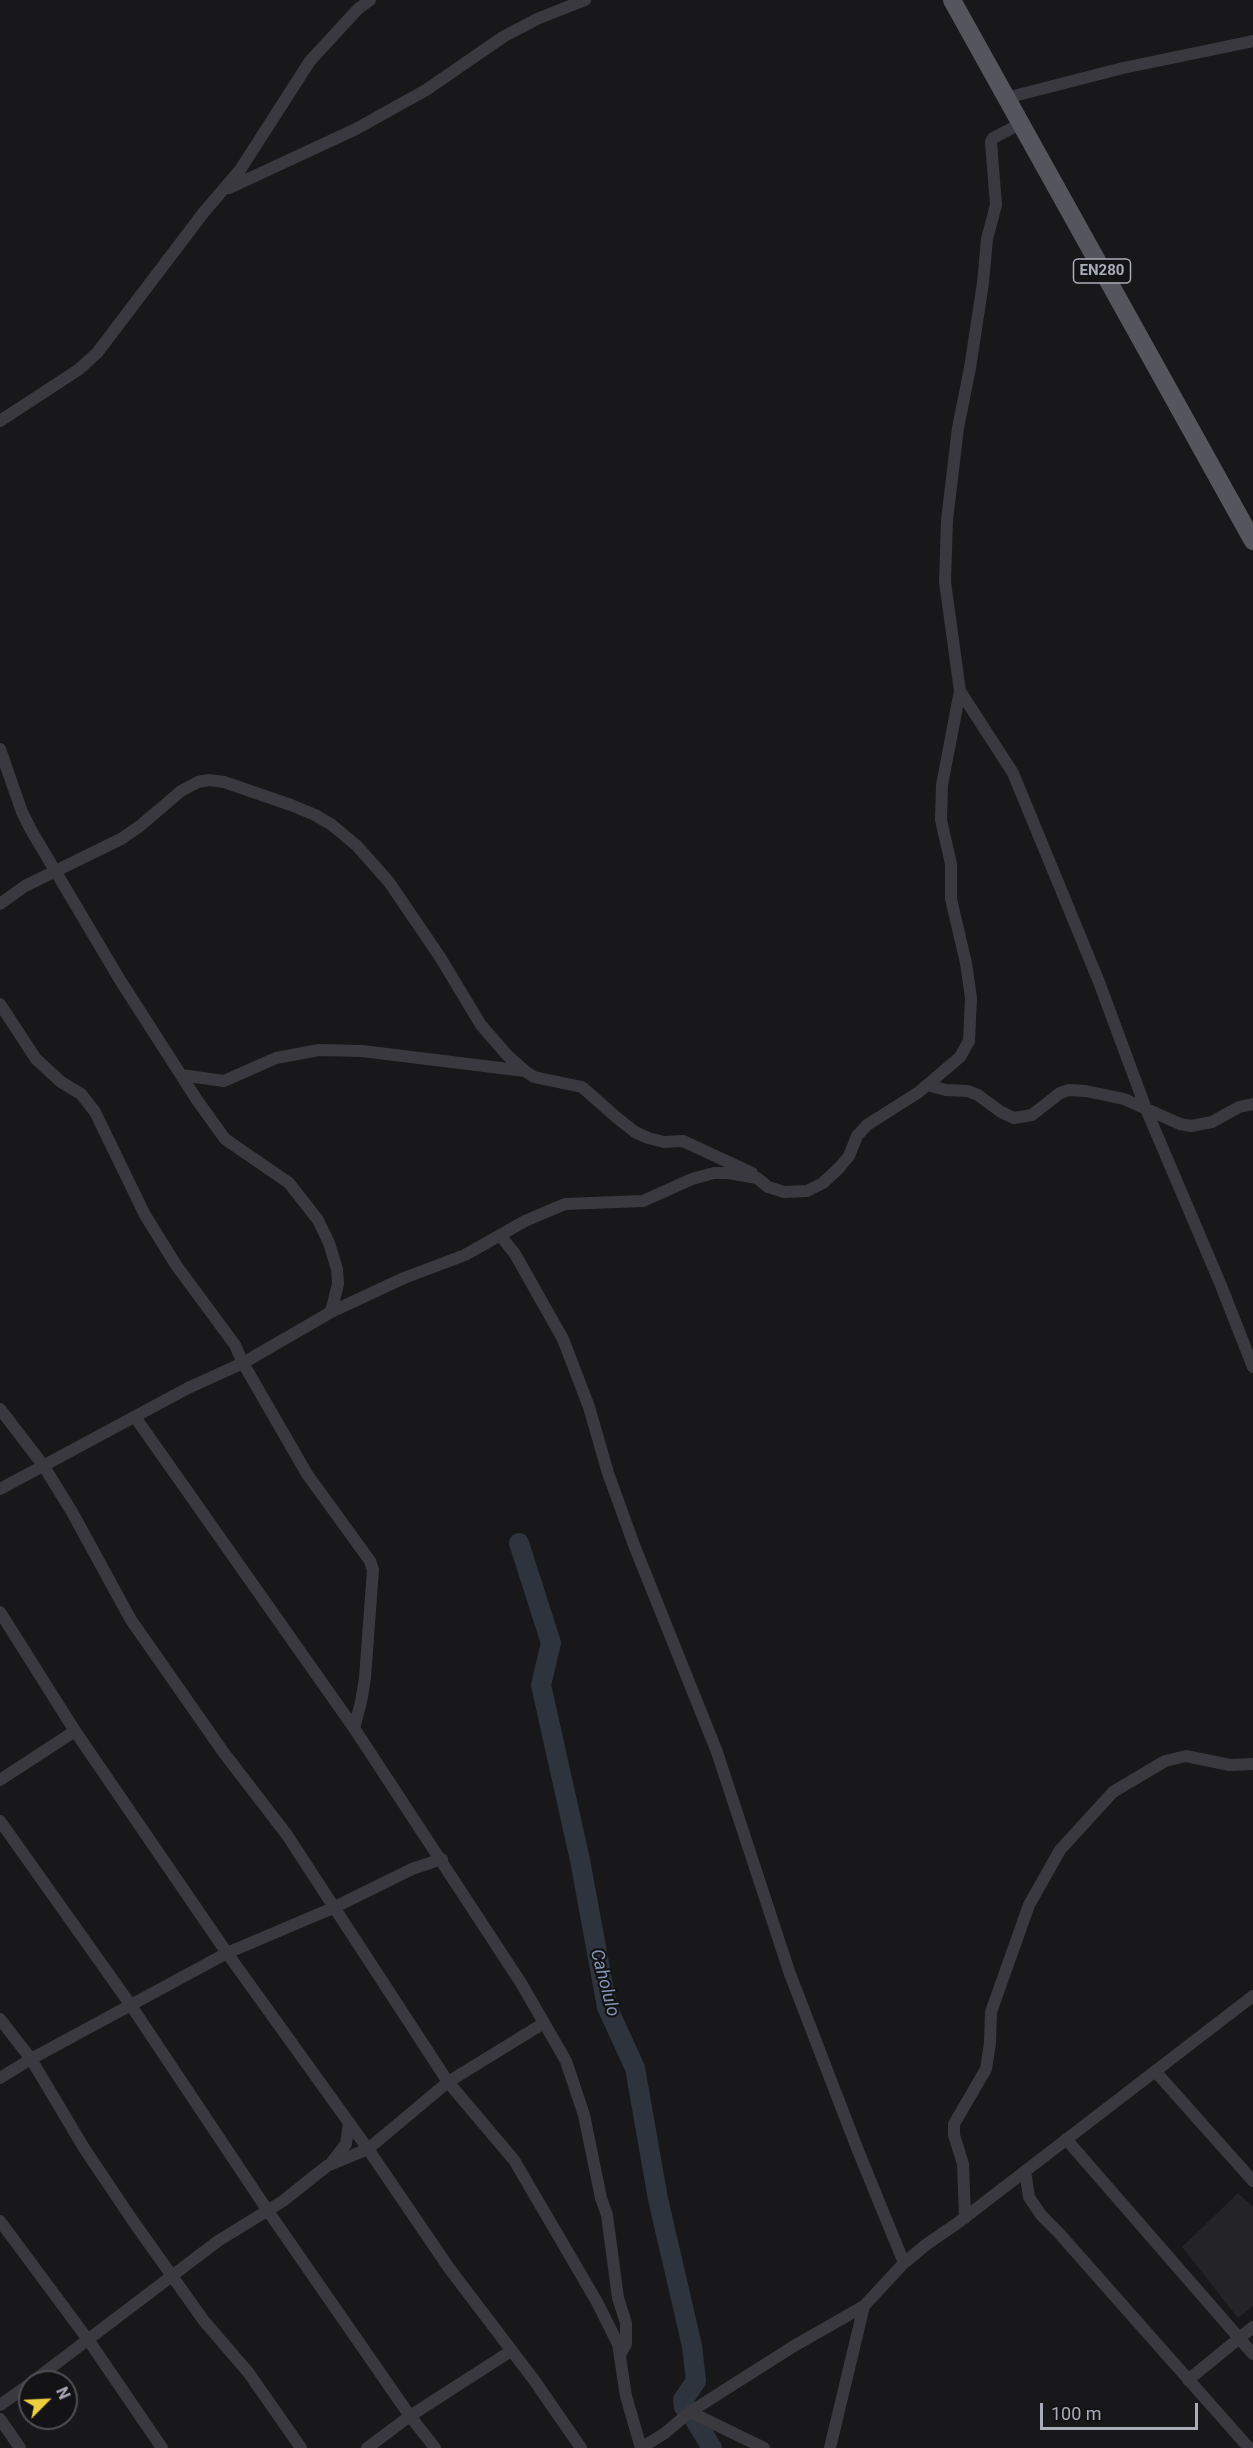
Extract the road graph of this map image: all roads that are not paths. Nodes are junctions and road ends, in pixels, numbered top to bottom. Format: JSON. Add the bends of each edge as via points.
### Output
{"nodes":[{"id":1,"x":370,"y":0,"type":"edge"},
{"id":2,"x":585,"y":0,"type":"edge"},
{"id":3,"x":952,"y":0,"type":"edge"},
{"id":4,"x":1253,"y":41,"type":"edge"},
{"id":5,"x":1006,"y":98,"type":"junction"},
{"id":6,"x":1020,"y":124,"type":"junction"},
{"id":7,"x":225,"y":189,"type":"junction"},
{"id":8,"x":0,"y":421,"type":"edge"},
{"id":9,"x":1253,"y":541,"type":"edge"},
{"id":10,"x":960,"y":691,"type":"junction"},
{"id":11,"x":0,"y":749,"type":"edge"},
{"id":12,"x":54,"y":870,"type":"junction"},
{"id":13,"x":0,"y":904,"type":"edge"},
{"id":14,"x":0,"y":1004,"type":"edge"},
{"id":15,"x":525,"y":1071,"type":"junction"},
{"id":16,"x":181,"y":1075,"type":"junction"},
{"id":17,"x":927,"y":1085,"type":"junction"},
{"id":18,"x":1253,"y":1104,"type":"edge"},
{"id":19,"x":1146,"y":1109,"type":"junction"},
{"id":20,"x":757,"y":1178,"type":"junction"},
{"id":21,"x":500,"y":1235,"type":"junction"},
{"id":22,"x":332,"y":1312,"type":"junction"},
{"id":23,"x":243,"y":1363,"type":"junction"},
{"id":24,"x":1253,"y":1367,"type":"edge"},
{"id":25,"x":0,"y":1409,"type":"edge"},
{"id":26,"x":135,"y":1417,"type":"junction"},
{"id":27,"x":43,"y":1466,"type":"junction"},
{"id":28,"x":0,"y":1489,"type":"edge"},
{"id":29,"x":0,"y":1612,"type":"edge"},
{"id":30,"x":354,"y":1728,"type":"junction"},
{"id":31,"x":75,"y":1731,"type":"junction"},
{"id":32,"x":1253,"y":1764,"type":"edge"},
{"id":33,"x":0,"y":1780,"type":"edge"},
{"id":34,"x":0,"y":1821,"type":"edge"},
{"id":35,"x":442,"y":1859,"type":"junction"},
{"id":36,"x":333,"y":1908,"type":"junction"},
{"id":37,"x":226,"y":1953,"type":"junction"},
{"id":38,"x":1252,"y":1999,"type":"edge"},
{"id":39,"x":130,"y":2004,"type":"junction"},
{"id":40,"x":0,"y":2019,"type":"edge"},
{"id":41,"x":544,"y":2023,"type":"junction"},
{"id":42,"x":31,"y":2059,"type":"junction"},
{"id":43,"x":1155,"y":2071,"type":"junction"},
{"id":44,"x":0,"y":2078,"type":"edge"},
{"id":45,"x":448,"y":2082,"type":"junction"},
{"id":46,"x":349,"y":2123,"type":"junction"},
{"id":47,"x":1066,"y":2139,"type":"junction"},
{"id":48,"x":368,"y":2149,"type":"junction"},
{"id":49,"x":327,"y":2166,"type":"junction"},
{"id":50,"x":1025,"y":2170,"type":"junction"},
{"id":51,"x":1253,"y":2181,"type":"edge"},
{"id":52,"x":268,"y":2211,"type":"junction"},
{"id":53,"x":965,"y":2218,"type":"junction"},
{"id":54,"x":0,"y":2221,"type":"edge"},
{"id":55,"x":904,"y":2263,"type":"junction"},
{"id":56,"x":173,"y":2278,"type":"junction"},
{"id":57,"x":864,"y":2306,"type":"junction"},
{"id":58,"x":1253,"y":2327,"type":"edge"},
{"id":59,"x":1239,"y":2339,"type":"junction"},
{"id":60,"x":89,"y":2341,"type":"junction"},
{"id":61,"x":511,"y":2351,"type":"junction"},
{"id":62,"x":621,"y":2354,"type":"junction"},
{"id":63,"x":1253,"y":2354,"type":"edge"},
{"id":64,"x":49,"y":2370,"type":"edge"},
{"id":65,"x":1188,"y":2379,"type":"junction"},
{"id":66,"x":18,"y":2392,"type":"edge"},
{"id":67,"x":0,"y":2405,"type":"edge"},
{"id":68,"x":690,"y":2412,"type":"junction"},
{"id":69,"x":410,"y":2416,"type":"junction"},
{"id":70,"x":0,"y":2419,"type":"edge"},
{"id":71,"x":20,"y":2448,"type":"edge"},
{"id":72,"x":162,"y":2448,"type":"edge"},
{"id":73,"x":301,"y":2448,"type":"edge"},
{"id":74,"x":367,"y":2448,"type":"edge"},
{"id":75,"x":435,"y":2448,"type":"edge"},
{"id":76,"x":580,"y":2448,"type":"edge"},
{"id":77,"x":641,"y":2448,"type":"edge"},
{"id":78,"x":764,"y":2448,"type":"edge"},
{"id":79,"x":830,"y":2448,"type":"edge"},
{"id":80,"x":1249,"y":2448,"type":"edge"}],
"edges":[{"from":1,"to":7,"type":"street","via":[[310,61]]},
{"from":2,"to":7,"type":"street","via":[[503,37],[426,90],[356,129]]},
{"from":3,"to":5,"type":"main road","number":"EN280"},
{"from":4,"to":5,"type":"street"},
{"from":5,"to":6,"type":"main road","number":"EN280"},
{"from":6,"to":9,"type":"main road","number":"EN280"},
{"from":6,"to":10,"type":"street","via":[[991,142],[996,205],[987,239],[947,520],[945,582]]},
{"from":7,"to":8,"type":"street","via":[[97,353],[78,370]]},
{"from":10,"to":17,"type":"street","via":[[942,785],[941,820],[951,864],[951,899],[971,998],[969,1041],[960,1057]]},
{"from":10,"to":19,"type":"street","via":[[1013,773],[1099,982]]},
{"from":11,"to":12,"type":"street","via":[[22,812]]},
{"from":12,"to":13,"type":"street"},
{"from":12,"to":15,"type":"street","via":[[130,832],[198,782],[224,782],[315,815],[357,846],[389,882],[481,1025]]},
{"from":12,"to":16,"type":"street"},
{"from":14,"to":23,"type":"street","via":[[36,1059],[81,1094],[95,1112],[145,1215],[235,1345]]},
{"from":15,"to":16,"type":"street","via":[[362,1051],[319,1050],[276,1058],[224,1081]]},
{"from":15,"to":20,"type":"street","via":[[534,1077],[582,1087],[635,1132],[664,1142],[682,1141],[696,1146]]},
{"from":16,"to":22,"type":"street","via":[[225,1139],[289,1183],[318,1220],[337,1269]]},
{"from":17,"to":19,"type":"street","via":[[968,1091],[1014,1118],[1032,1115],[1069,1090],[1109,1095]]},
{"from":17,"to":20,"type":"street","via":[[867,1125],[857,1136],[849,1156],[823,1183],[795,1193],[768,1187]]},
{"from":18,"to":19,"type":"street","via":[[1202,1125],[1180,1124]]},
{"from":19,"to":24,"type":"street"},
{"from":20,"to":21,"type":"street","via":[[714,1173],[642,1201],[565,1204]]},
{"from":21,"to":22,"type":"street","via":[[465,1255]]},
{"from":21,"to":55,"type":"street","via":[[563,1339],[634,1545],[717,1752],[794,1984]]},
{"from":22,"to":23,"type":"street"},
{"from":23,"to":26,"type":"street"},
{"from":23,"to":30,"type":"street","via":[[307,1474],[373,1570],[364,1678]]},
{"from":25,"to":27,"type":"street"},
{"from":26,"to":27,"type":"street"},
{"from":26,"to":30,"type":"street"},
{"from":27,"to":28,"type":"street"},
{"from":27,"to":36,"type":"street","via":[[131,1620],[287,1835]]},
{"from":29,"to":31,"type":"street"},
{"from":30,"to":35,"type":"street"},
{"from":31,"to":33,"type":"street"},
{"from":31,"to":37,"type":"street"},
{"from":32,"to":53,"type":"street","via":[[1219,1764],[1186,1756],[1165,1761],[1113,1792],[1060,1850],[1029,1905],[991,2012],[986,2069],[954,2124],[963,2164]]},
{"from":34,"to":39,"type":"street"},
{"from":35,"to":36,"type":"street","via":[[412,1869]]},
{"from":35,"to":41,"type":"street"},
{"from":36,"to":37,"type":"street"},
{"from":36,"to":45,"type":"street"},
{"from":37,"to":39,"type":"street"},
{"from":37,"to":46,"type":"street"},
{"from":38,"to":43,"type":"street"},
{"from":39,"to":42,"type":"street"},
{"from":39,"to":52,"type":"street"},
{"from":40,"to":42,"type":"street"},
{"from":41,"to":45,"type":"street"},
{"from":41,"to":62,"type":"street","via":[[570,2069],[584,2115],[626,2323],[626,2344]]},
{"from":42,"to":44,"type":"street"},
{"from":42,"to":56,"type":"street","via":[[84,2148]]},
{"from":43,"to":47,"type":"street"},
{"from":43,"to":51,"type":"street"},
{"from":45,"to":48,"type":"street"},
{"from":45,"to":62,"type":"street","via":[[514,2160],[597,2302]]},
{"from":46,"to":48,"type":"street"},
{"from":46,"to":49,"type":"street","via":[[346,2144]]},
{"from":47,"to":50,"type":"street"},
{"from":47,"to":59,"type":"street"},
{"from":48,"to":49,"type":"street"},
{"from":48,"to":61,"type":"street"},
{"from":49,"to":52,"type":"street"},
{"from":50,"to":53,"type":"street"},
{"from":50,"to":65,"type":"street","via":[[1029,2197],[1041,2215]]},
{"from":52,"to":56,"type":"street","via":[[218,2241]]},
{"from":52,"to":69,"type":"street"},
{"from":53,"to":55,"type":"street"},
{"from":54,"to":60,"type":"street"},
{"from":55,"to":57,"type":"street"},
{"from":56,"to":60,"type":"street"},
{"from":56,"to":73,"type":"street","via":[[248,2372]]},
{"from":57,"to":68,"type":"street"},
{"from":57,"to":79,"type":"street"},
{"from":58,"to":59,"type":"street"},
{"from":59,"to":63,"type":"street"},
{"from":59,"to":65,"type":"street"},
{"from":60,"to":64,"type":"street"},
{"from":60,"to":72,"type":"street"},
{"from":61,"to":69,"type":"street"},
{"from":61,"to":76,"type":"street"},
{"from":62,"to":77,"type":"street","via":[[626,2396]]},
{"from":65,"to":80,"type":"street"},
{"from":66,"to":67,"type":"street"},
{"from":68,"to":77,"type":"street"},
{"from":68,"to":78,"type":"street"},
{"from":69,"to":74,"type":"street"},
{"from":69,"to":75,"type":"street"},
{"from":70,"to":71,"type":"street"}]}
